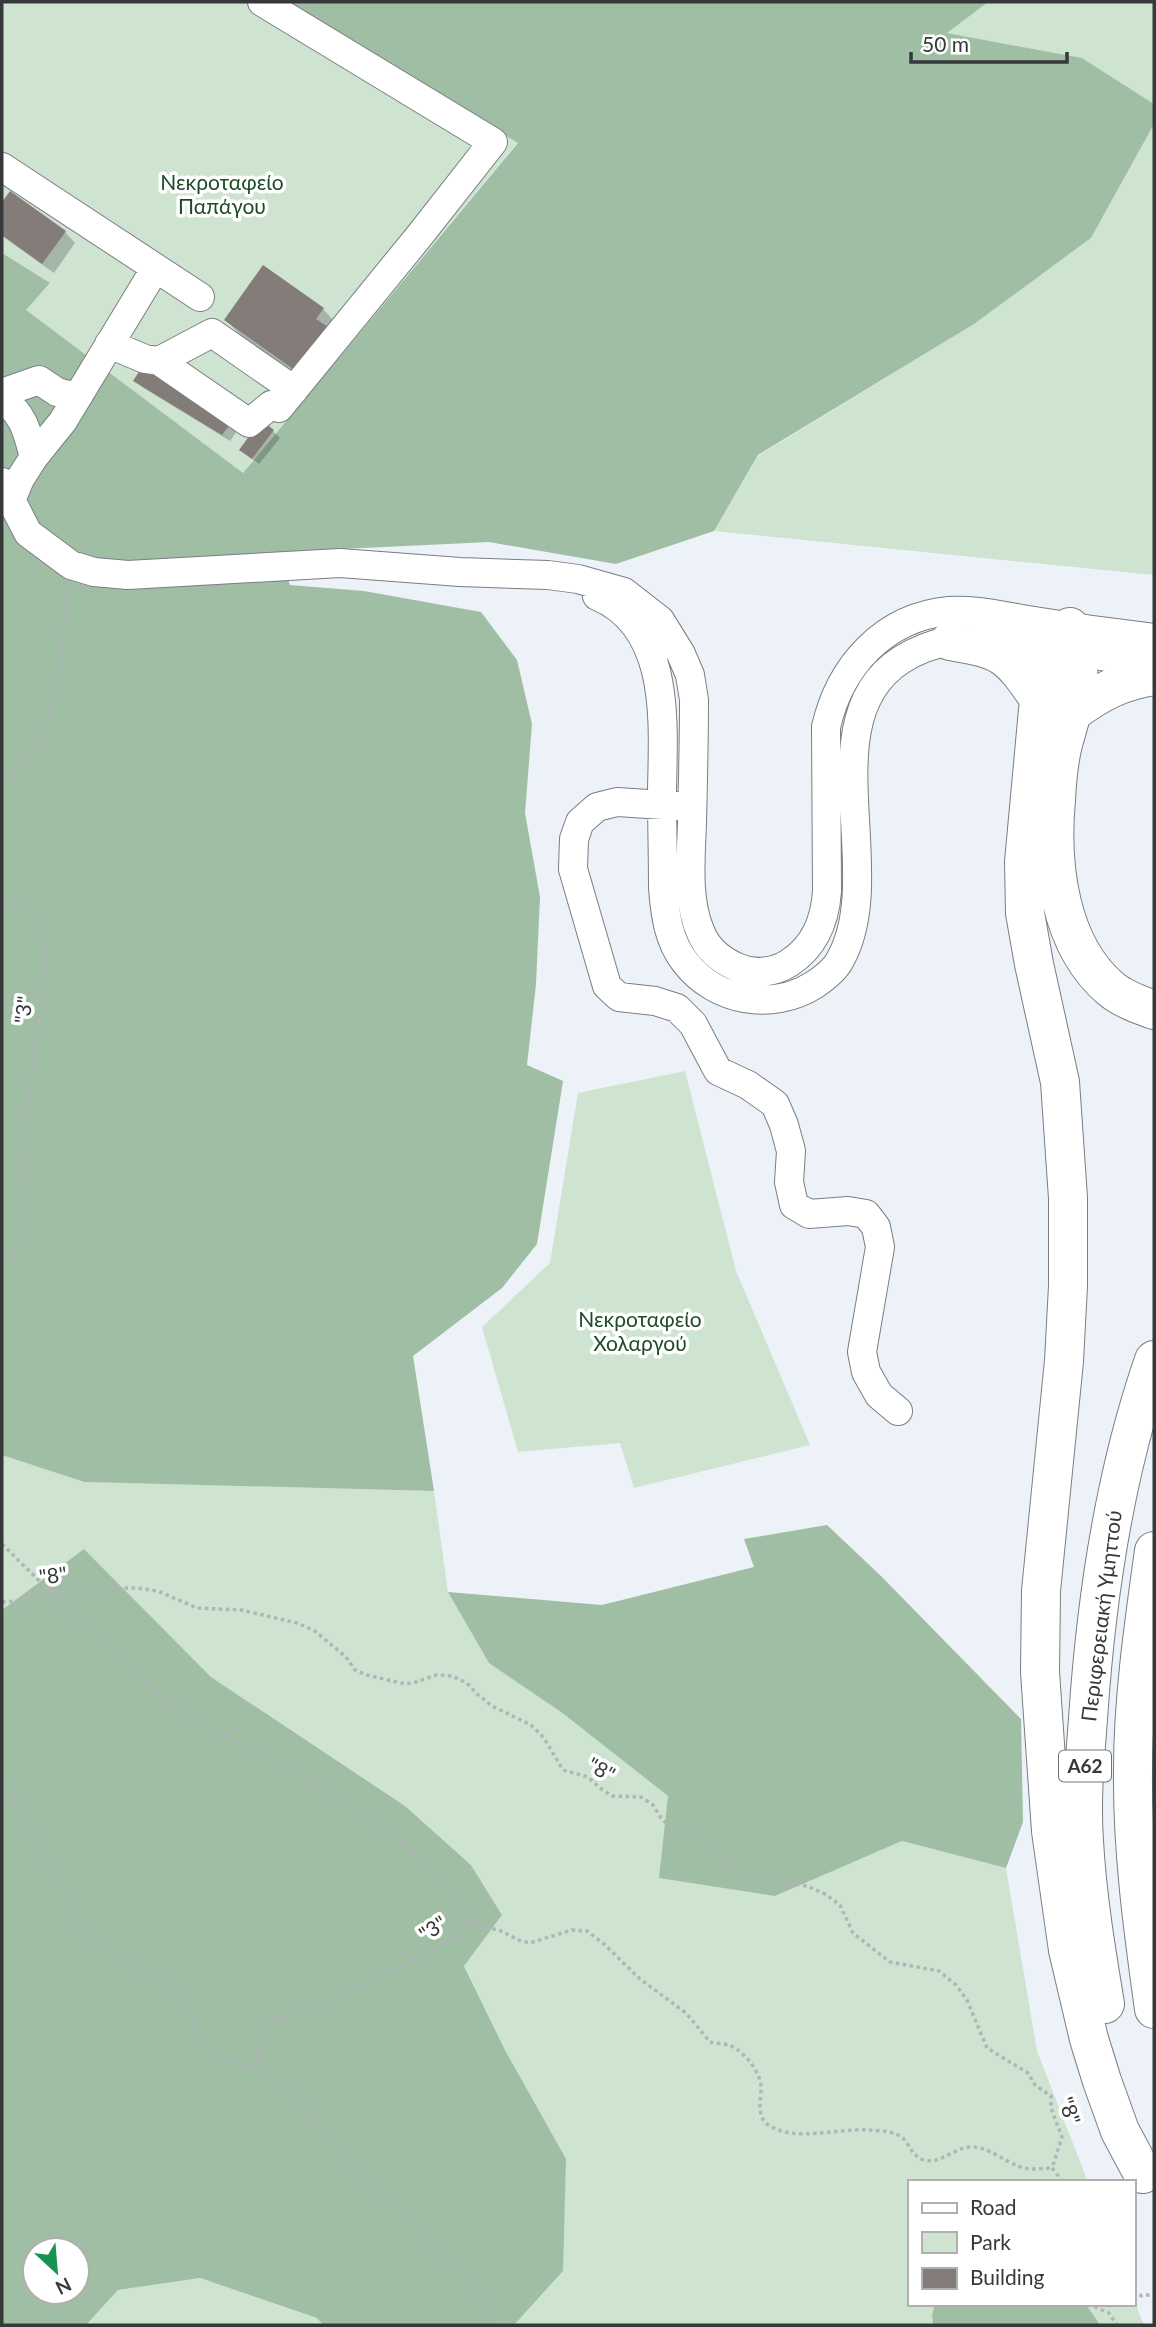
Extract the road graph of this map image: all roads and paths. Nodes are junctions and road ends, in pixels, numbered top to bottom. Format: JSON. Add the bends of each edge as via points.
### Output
{"nodes":[{"id":1,"x":262,"y":2,"type":"edge"},
{"id":2,"x":2,"y":167,"type":"edge"},
{"id":3,"x":155,"y":269,"type":"junction"},
{"id":4,"x":200,"y":297,"type":"dead end"},
{"id":5,"x":109,"y":344,"type":"junction"},
{"id":6,"x":159,"y":361,"type":"junction"},
{"id":7,"x":295,"y":390,"type":"junction"},
{"id":8,"x":2,"y":396,"type":"edge"},
{"id":9,"x":77,"y":397,"type":"junction"},
{"id":10,"x":34,"y":457,"type":"junction"},
{"id":11,"x":7,"y":490,"type":"edge"},
{"id":12,"x":71,"y":565,"type":"junction"},
{"id":13,"x":460,"y":572,"type":"junction"},
{"id":14,"x":1154,"y":638,"type":"edge"},
{"id":15,"x":950,"y":641,"type":"junction"},
{"id":16,"x":1068,"y":643,"type":"junction"},
{"id":17,"x":1154,"y":666,"type":"edge"},
{"id":18,"x":1154,"y":676,"type":"edge"},
{"id":19,"x":1056,"y":706,"type":"junction"},
{"id":20,"x":2,"y":789,"type":"edge"},
{"id":21,"x":662,"y":805,"type":"junction"},
{"id":22,"x":693,"y":807,"type":"junction"},
{"id":23,"x":2,"y":894,"type":"edge"},
{"id":24,"x":1154,"y":1010,"type":"edge"},
{"id":25,"x":2,"y":1272,"type":"edge"},
{"id":26,"x":1154,"y":1360,"type":"edge"},
{"id":27,"x":898,"y":1411,"type":"dead end"},
{"id":28,"x":2,"y":1544,"type":"edge"},
{"id":29,"x":1154,"y":1551,"type":"edge"},
{"id":30,"x":50,"y":1590,"type":"junction"},
{"id":31,"x":2,"y":1602,"type":"edge"},
{"id":32,"x":2,"y":1785,"type":"edge"},
{"id":33,"x":466,"y":1921,"type":"junction"},
{"id":34,"x":1154,"y":2009,"type":"edge"},
{"id":35,"x":258,"y":2061,"type":"junction"},
{"id":36,"x":1052,"y":2168,"type":"junction"},
{"id":37,"x":1061,"y":2180,"type":"edge"},
{"id":38,"x":1149,"y":2190,"type":"edge"},
{"id":39,"x":1135,"y":2293,"type":"edge"},
{"id":40,"x":1154,"y":2294,"type":"edge"},
{"id":41,"x":1093,"y":2306,"type":"edge"},
{"id":42,"x":507,"y":2325,"type":"edge"},
{"id":43,"x":1118,"y":2325,"type":"edge"}],
"edges":[{"from":1,"to":7,"type":"street","via":[[493,142]]},
{"from":2,"to":3,"type":"street"},
{"from":3,"to":4,"type":"street"},
{"from":3,"to":5,"type":"street"},
{"from":5,"to":6,"type":"street"},
{"from":5,"to":9,"type":"street"},
{"from":6,"to":7,"type":"street","via":[[212,333]]},
{"from":6,"to":7,"type":"street","via":[[249,422],[271,405],[279,408]]},
{"from":8,"to":9,"type":"street","via":[[39,380],[57,392]]},
{"from":8,"to":10,"type":"street","via":[[18,411]]},
{"from":9,"to":10,"type":"street"},
{"from":10,"to":11,"type":"street"},
{"from":11,"to":12,"type":"street","via":[[28,533]]},
{"from":12,"to":13,"type":"street","via":[[128,575],[340,563]]},
{"from":12,"to":20,"type":"path","via":[[54,704],[33,751]]},
{"from":13,"to":21,"type":"street","via":[[581,589],[623,612],[642,636],[662,693]]},
{"from":13,"to":22,"type":"street","via":[[548,575],[602,585],[624,592],[660,620],[690,675]]},
{"from":14,"to":16,"type":"street"},
{"from":15,"to":16,"type":"street"},
{"from":15,"to":19,"type":"highway","via":[[1002,654]]},
{"from":15,"to":21,"type":"street","via":[[900,661],[879,679],[864,703],[854,763],[856,919],[839,964],[797,995],[773,1001],[724,993],[685,962],[672,941],[665,916]]},
{"from":16,"to":17,"type":"street"},
{"from":16,"to":19,"type":"highway","via":[[1044,680]]},
{"from":16,"to":22,"type":"street","via":[[982,613],[950,611],[903,624],[856,660],[832,702],[826,727],[826,910],[810,944],[781,968],[745,971],[713,952],[701,933],[691,873]]},
{"from":18,"to":19,"type":"highway"},
{"from":19,"to":24,"type":"highway","via":[[1064,739],[1055,800],[1055,847],[1069,931],[1091,967],[1112,989]]},
{"from":19,"to":38,"type":"highway","via":[[1024,862],[1034,964],[1060,1082],[1068,1198],[1064,1361],[1041,1591],[1040,1672],[1051,1831],[1068,1950],[1089,2039],[1120,2131]]},
{"from":21,"to":22,"type":"street"},
{"from":21,"to":27,"type":"street","via":[[617,802],[597,807],[580,822],[573,839],[573,869],[607,986],[619,997],[677,1008],[693,1024],[718,1071],[775,1104],[791,1151],[793,1205],[810,1214],[866,1214],[876,1227],[880,1247],[862,1352],[879,1395]]},
{"from":23,"to":25,"type":"path","name":"\"3\"","via":[[30,907],[40,925],[45,954],[21,1147],[23,1221]]},
{"from":26,"to":38,"type":"highway","name":"Περιφερειακή Υμηττού","number":"Α62","via":[[1138,1406],[1116,1502],[1097,1619],[1084,1774],[1084,1839],[1095,1945],[1110,2034]]},
{"from":28,"to":30,"type":"path","name":"\"3\""},
{"from":29,"to":34,"type":"highway","name":"Περιφερειακή Υμηττού","number":"Α62","via":[[1137,1688],[1133,1769],[1136,1852]]},
{"from":30,"to":31,"type":"path","name":"\"8\""},
{"from":30,"to":33,"type":"path","name":"\"3\"","via":[[169,1704],[325,1790],[388,1831],[450,1884]]},
{"from":30,"to":36,"type":"path","name":"\"8\"","via":[[158,1591],[197,1608],[242,1610],[297,1623],[315,1631],[355,1670],[387,1681],[405,1684],[436,1675],[467,1683],[492,1706],[531,1725],[564,1770],[588,1777],[612,1796],[641,1797],[673,1829],[707,1837],[718,1855],[746,1874],[825,1894],[840,1905],[853,1933],[890,1962],[939,1971],[956,1985],[987,2048],[1028,2073],[1035,2085],[1051,2096],[1062,2137]]},
{"from":32,"to":35,"type":"path","via":[[20,1806],[43,1857],[71,1900],[74,1924],[110,1954],[174,1987],[197,2031],[215,2053],[245,2067]]},
{"from":33,"to":35,"type":"path","name":"\"3\"","via":[[459,1936],[273,2022],[256,2039]]},
{"from":33,"to":36,"type":"path","via":[[523,1942],[572,1930],[587,1931],[686,2013],[710,2042],[741,2052],[761,2085],[761,2115],[766,2124],[780,2131],[799,2135],[846,2129],[887,2131],[906,2140],[922,2159],[933,2161],[972,2147],[1021,2168]]},
{"from":35,"to":42,"type":"path","via":[[300,2101],[358,2174]]},
{"from":36,"to":37,"type":"path"},
{"from":39,"to":40,"type":"path"},
{"from":41,"to":43,"type":"path","via":[[1109,2313]]}]}
